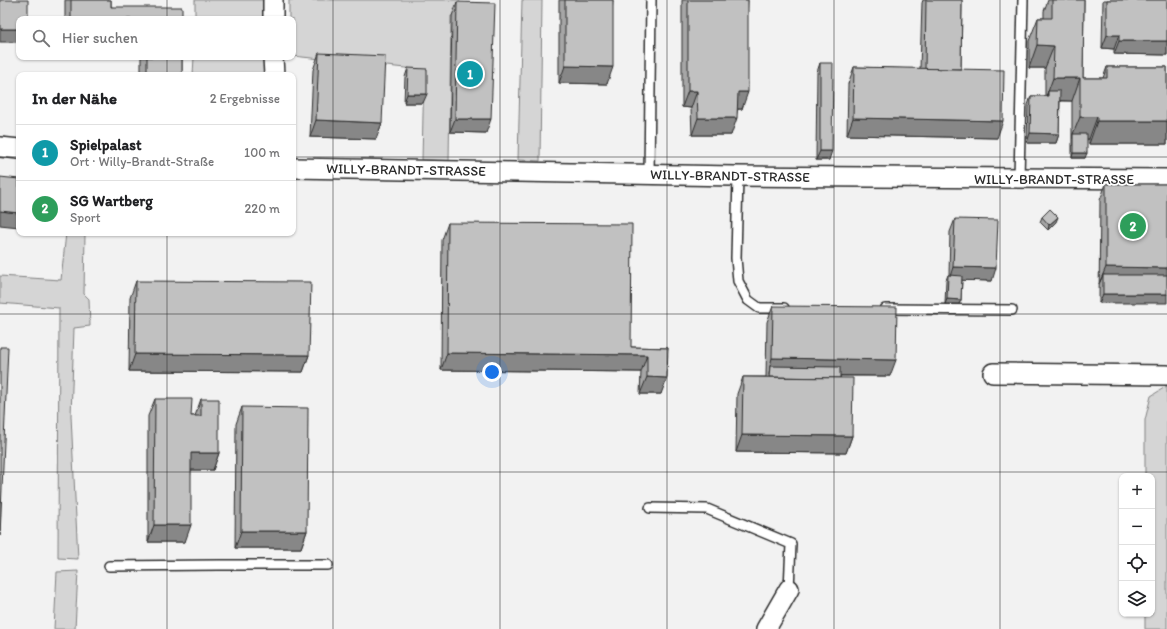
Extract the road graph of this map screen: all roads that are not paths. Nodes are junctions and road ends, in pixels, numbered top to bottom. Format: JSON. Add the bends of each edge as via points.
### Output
{"nodes":[{"id":1,"x":273,"y":0,"type":"edge"},
{"id":2,"x":651,"y":0,"type":"edge"},
{"id":3,"x":1023,"y":0,"type":"edge"},
{"id":4,"x":273,"y":16,"type":"edge"},
{"id":5,"x":273,"y":60,"type":"edge"},
{"id":6,"x":274,"y":72,"type":"edge"},
{"id":7,"x":0,"y":147,"type":"edge"},
{"id":8,"x":16,"y":149,"type":"edge"},
{"id":9,"x":296,"y":168,"type":"edge"},
{"id":10,"x":649,"y":175,"type":"junction"},
{"id":11,"x":738,"y":176,"type":"junction"},
{"id":12,"x":1019,"y":178,"type":"junction"},
{"id":13,"x":1167,"y":179,"type":"edge"},
{"id":14,"x":795,"y":308,"type":"edge"},
{"id":15,"x":879,"y":309,"type":"edge"},
{"id":16,"x":1012,"y":310,"type":"dead end"},
{"id":17,"x":993,"y":373,"type":"dead end"},
{"id":18,"x":1167,"y":375,"type":"edge"},
{"id":19,"x":650,"y":508,"type":"dead end"},
{"id":20,"x":328,"y":565,"type":"dead end"},
{"id":21,"x":109,"y":566,"type":"dead end"},
{"id":22,"x":789,"y":589,"type":"joint"},
{"id":23,"x":766,"y":629,"type":"edge"}],
"edges":[{"from":1,"to":4,"type":"street"},
{"from":2,"to":10,"type":"lane"},
{"from":3,"to":12,"type":"lane"},
{"from":5,"to":6,"type":"street"},
{"from":7,"to":8,"type":"street"},
{"from":9,"to":10,"type":"street","name":"WILLY-BRANDT-STRASSE"},
{"from":10,"to":11,"type":"street","name":"WILLY-BRANDT-STRASSE"},
{"from":11,"to":12,"type":"street","name":"WILLY-BRANDT-STRASSE"},
{"from":11,"to":14,"type":"lane","via":[[738,281],[748,300],[759,308]]},
{"from":12,"to":13,"type":"street","name":"WILLY-BRANDT-STRASSE"},
{"from":15,"to":16,"type":"lane"},
{"from":17,"to":18,"type":"street"},
{"from":19,"to":22,"type":"lane","via":[[708,509],[791,544]]},
{"from":20,"to":21,"type":"lane"},
{"from":22,"to":23,"type":"street"}]}
